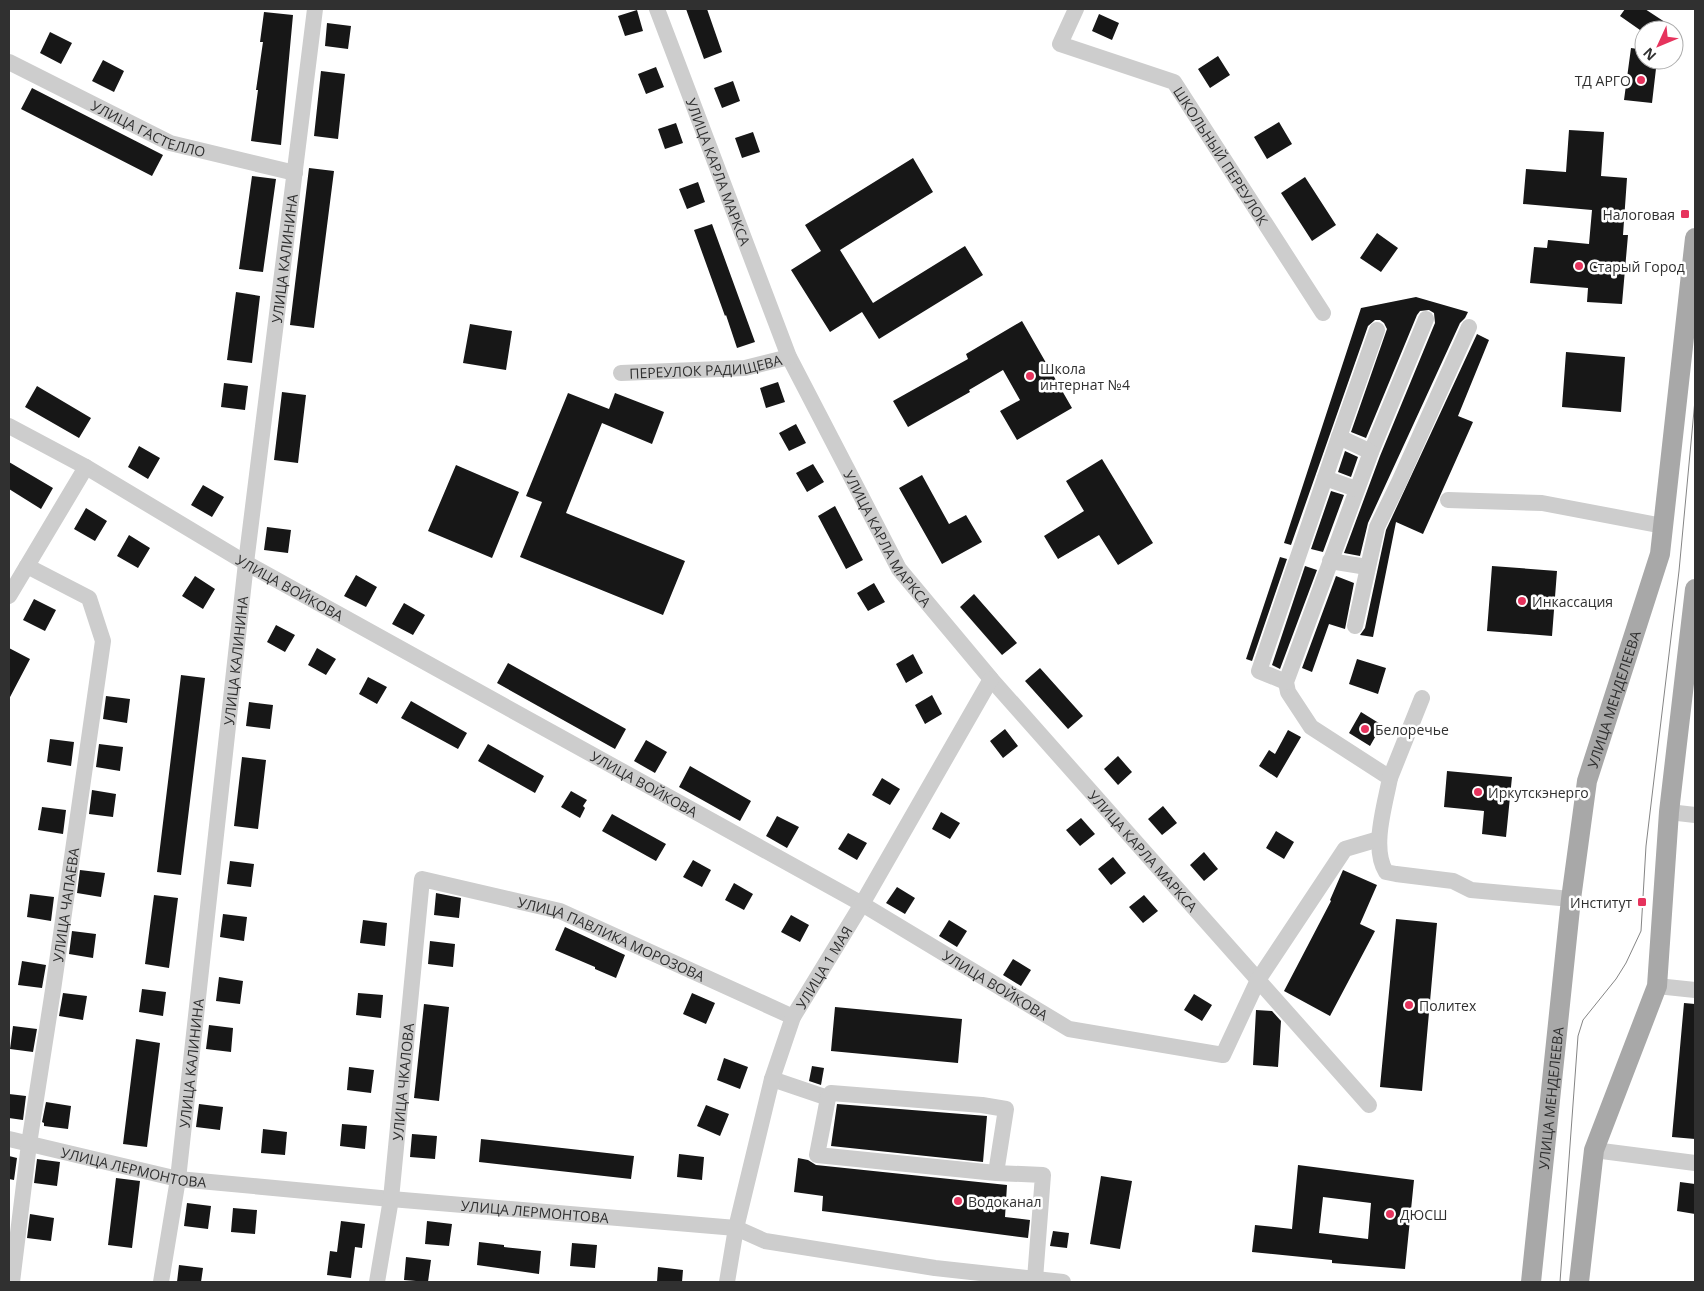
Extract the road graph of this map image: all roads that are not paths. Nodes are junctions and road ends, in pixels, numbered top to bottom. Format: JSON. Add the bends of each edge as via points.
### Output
{"nodes":[{"id":1,"x":315,"y":9,"type":"edge"},
{"id":2,"x":657,"y":9,"type":"edge"},
{"id":3,"x":1076,"y":9,"type":"edge"},
{"id":4,"x":9,"y":62,"type":"edge"},
{"id":5,"x":296,"y":173,"type":"junction"},
{"id":6,"x":1695,"y":238,"type":"edge"},
{"id":7,"x":1323,"y":313,"type":"dead end"},
{"id":8,"x":1426,"y":319,"type":"dead end"},
{"id":9,"x":1469,"y":327,"type":"dead end"},
{"id":10,"x":1377,"y":330,"type":"dead end"},
{"id":11,"x":790,"y":357,"type":"junction"},
{"id":12,"x":621,"y":373,"type":"dead end"},
{"id":13,"x":9,"y":426,"type":"edge"},
{"id":14,"x":1338,"y":437,"type":"junction"},
{"id":15,"x":1370,"y":452,"type":"junction"},
{"id":16,"x":86,"y":467,"type":"junction"},
{"id":17,"x":1325,"y":478,"type":"junction"},
{"id":18,"x":1356,"y":489,"type":"junction"},
{"id":19,"x":1448,"y":500,"type":"dead end"},
{"id":20,"x":1663,"y":526,"type":"junction"},
{"id":21,"x":1330,"y":562,"type":"junction"},
{"id":22,"x":246,"y":563,"type":"junction"},
{"id":23,"x":28,"y":566,"type":"junction"},
{"id":24,"x":1367,"y":567,"type":"junction"},
{"id":25,"x":1695,"y":589,"type":"edge"},
{"id":26,"x":9,"y":596,"type":"edge"},
{"id":27,"x":1355,"y":626,"type":"dead end"},
{"id":28,"x":991,"y":679,"type":"junction"},
{"id":29,"x":1286,"y":682,"type":"junction"},
{"id":30,"x":1422,"y":698,"type":"dead end"},
{"id":31,"x":1390,"y":778,"type":"junction"},
{"id":32,"x":1669,"y":812,"type":"junction"},
{"id":33,"x":1695,"y":815,"type":"edge"},
{"id":34,"x":1379,"y":839,"type":"junction"},
{"id":35,"x":422,"y":879,"type":"joint"},
{"id":36,"x":1572,"y":899,"type":"junction"},
{"id":37,"x":862,"y":904,"type":"junction"},
{"id":38,"x":1258,"y":980,"type":"junction"},
{"id":39,"x":1657,"y":986,"type":"junction"},
{"id":40,"x":1695,"y":990,"type":"edge"},
{"id":41,"x":794,"y":1017,"type":"junction"},
{"id":42,"x":772,"y":1080,"type":"junction"},
{"id":43,"x":828,"y":1098,"type":"junction"},
{"id":44,"x":1369,"y":1105,"type":"dead end"},
{"id":45,"x":9,"y":1139,"type":"edge"},
{"id":46,"x":29,"y":1144,"type":"junction"},
{"id":47,"x":1594,"y":1150,"type":"junction"},
{"id":48,"x":1695,"y":1163,"type":"edge"},
{"id":49,"x":996,"y":1173,"type":"junction"},
{"id":50,"x":178,"y":1179,"type":"junction"},
{"id":51,"x":391,"y":1199,"type":"junction"},
{"id":52,"x":736,"y":1228,"type":"junction"},
{"id":53,"x":934,"y":1275,"type":"edge"},
{"id":54,"x":1035,"y":1279,"type":"junction"},
{"id":55,"x":12,"y":1282,"type":"edge"},
{"id":56,"x":161,"y":1282,"type":"edge"},
{"id":57,"x":377,"y":1282,"type":"edge"},
{"id":58,"x":727,"y":1282,"type":"edge"},
{"id":59,"x":1063,"y":1282,"type":"edge"},
{"id":60,"x":1531,"y":1282,"type":"edge"},
{"id":61,"x":1579,"y":1282,"type":"edge"}],
"edges":[{"from":1,"to":5,"type":"street","name":"УЛИЦА КАЛИНИНА"},
{"from":2,"to":11,"type":"street","name":"УЛИЦА КАРЛА МАРКСА"},
{"from":3,"to":7,"type":"street","name":"ШКОЛЬНЫЙ ПЕРЕУЛОК","via":[[1060,44],[1174,82]]},
{"from":4,"to":5,"type":"street","name":"УЛИЦА ГАСТЕЛЛО","via":[[170,143]]},
{"from":5,"to":22,"type":"street","name":"УЛИЦА КАЛИНИНА"},
{"from":6,"to":20,"type":"main road","name":"УЛИЦА МЕНДЕЛЕЕВА"},
{"from":8,"to":15,"type":"street"},
{"from":9,"to":24,"type":"street","via":[[1376,527]]},
{"from":10,"to":14,"type":"street"},
{"from":11,"to":12,"type":"street","name":"ПЕРЕУЛОК РАДИЩЕВА","via":[[745,368]]},
{"from":11,"to":28,"type":"street","name":"УЛИЦА КАРЛА МАРКСА","via":[[899,569]]},
{"from":13,"to":16,"type":"street","name":"УЛИЦА ВОЙКОВА"},
{"from":14,"to":15,"type":"street"},
{"from":14,"to":17,"type":"street"},
{"from":15,"to":18,"type":"street"},
{"from":16,"to":22,"type":"street","name":"УЛИЦА ВОЙКОВА"},
{"from":16,"to":23,"type":"street"},
{"from":17,"to":18,"type":"street"},
{"from":17,"to":29,"type":"street","via":[[1259,671]]},
{"from":18,"to":21,"type":"street"},
{"from":19,"to":20,"type":"street","via":[[1542,503]]},
{"from":20,"to":36,"type":"main road","name":"УЛИЦА МЕНДЕЛЕЕВА","via":[[1660,554],[1587,781]]},
{"from":21,"to":24,"type":"street"},
{"from":21,"to":29,"type":"street"},
{"from":22,"to":37,"type":"street","name":"УЛИЦА ВОЙКОВА"},
{"from":22,"to":50,"type":"street","name":"УЛИЦА КАЛИНИНА"},
{"from":23,"to":26,"type":"street"},
{"from":23,"to":46,"type":"street","name":"УЛИЦА ЧАПАЕВА","via":[[89,598],[103,641]]},
{"from":24,"to":27,"type":"street"},
{"from":25,"to":32,"type":"main road"},
{"from":28,"to":37,"type":"street","name":"УЛИЦА 1 МАЯ"},
{"from":28,"to":38,"type":"street","name":"УЛИЦА КАРЛА МАРКСА"},
{"from":29,"to":31,"type":"street","via":[[1288,692],[1311,726]]},
{"from":30,"to":31,"type":"street"},
{"from":31,"to":34,"type":"street"},
{"from":32,"to":33,"type":"street"},
{"from":32,"to":39,"type":"main road"},
{"from":34,"to":36,"type":"street","via":[[1380,863],[1386,872],[1453,881],[1471,890]]},
{"from":34,"to":38,"type":"street","via":[[1345,849]]},
{"from":35,"to":41,"type":"street","name":"УЛИЦА ПАВЛИКА МОРОЗОВА","via":[[560,911]]},
{"from":35,"to":51,"type":"street","name":"УЛИЦА ЧКАЛОВА"},
{"from":36,"to":60,"type":"main road","name":"УЛИЦА МЕНДЕЛЕЕВА"},
{"from":37,"to":38,"type":"street","name":"УЛИЦА ВОЙКОВА","via":[[1069,1028],[1223,1055]]},
{"from":37,"to":41,"type":"street","name":"УЛИЦА 1 МАЯ"},
{"from":38,"to":44,"type":"street","name":"УЛИЦА КАРЛА МАРКСА"},
{"from":39,"to":40,"type":"street"},
{"from":39,"to":47,"type":"main road"},
{"from":41,"to":42,"type":"street","name":"УЛИЦА 1 МАЯ"},
{"from":42,"to":43,"type":"street"},
{"from":42,"to":52,"type":"street","name":"УЛИЦА 1 МАЯ"},
{"from":43,"to":49,"type":"street","via":[[817,1155]]},
{"from":43,"to":49,"type":"street","via":[[831,1093],[1006,1109]]},
{"from":45,"to":46,"type":"street","name":"УЛИЦА ЛЕРМОНТОВА"},
{"from":46,"to":50,"type":"street","name":"УЛИЦА ЛЕРМОНТОВА"},
{"from":46,"to":55,"type":"street","name":"УЛИЦА ЧАПАЕВА"},
{"from":47,"to":48,"type":"street"},
{"from":47,"to":61,"type":"main road"},
{"from":49,"to":54,"type":"street","via":[[1043,1175]]},
{"from":50,"to":51,"type":"street","name":"УЛИЦА ЛЕРМОНТОВА"},
{"from":50,"to":56,"type":"street","name":"УЛИЦА КАЛИНИНА"},
{"from":51,"to":52,"type":"street","name":"УЛИЦА ЛЕРМОНТОВА"},
{"from":51,"to":57,"type":"street","name":"УЛИЦА ЧКАЛОВА"},
{"from":52,"to":53,"type":"street","name":"УЛИЦА ЛЕРМОНТОВА","via":[[766,1241]]},
{"from":52,"to":58,"type":"street","name":"УЛИЦА 1 МАЯ"},
{"from":53,"to":54,"type":"street","name":"УЛИЦА ЛЕРМОНТОВА"},
{"from":54,"to":59,"type":"street","name":"УЛИЦА ЛЕРМОНТОВА"}]}
